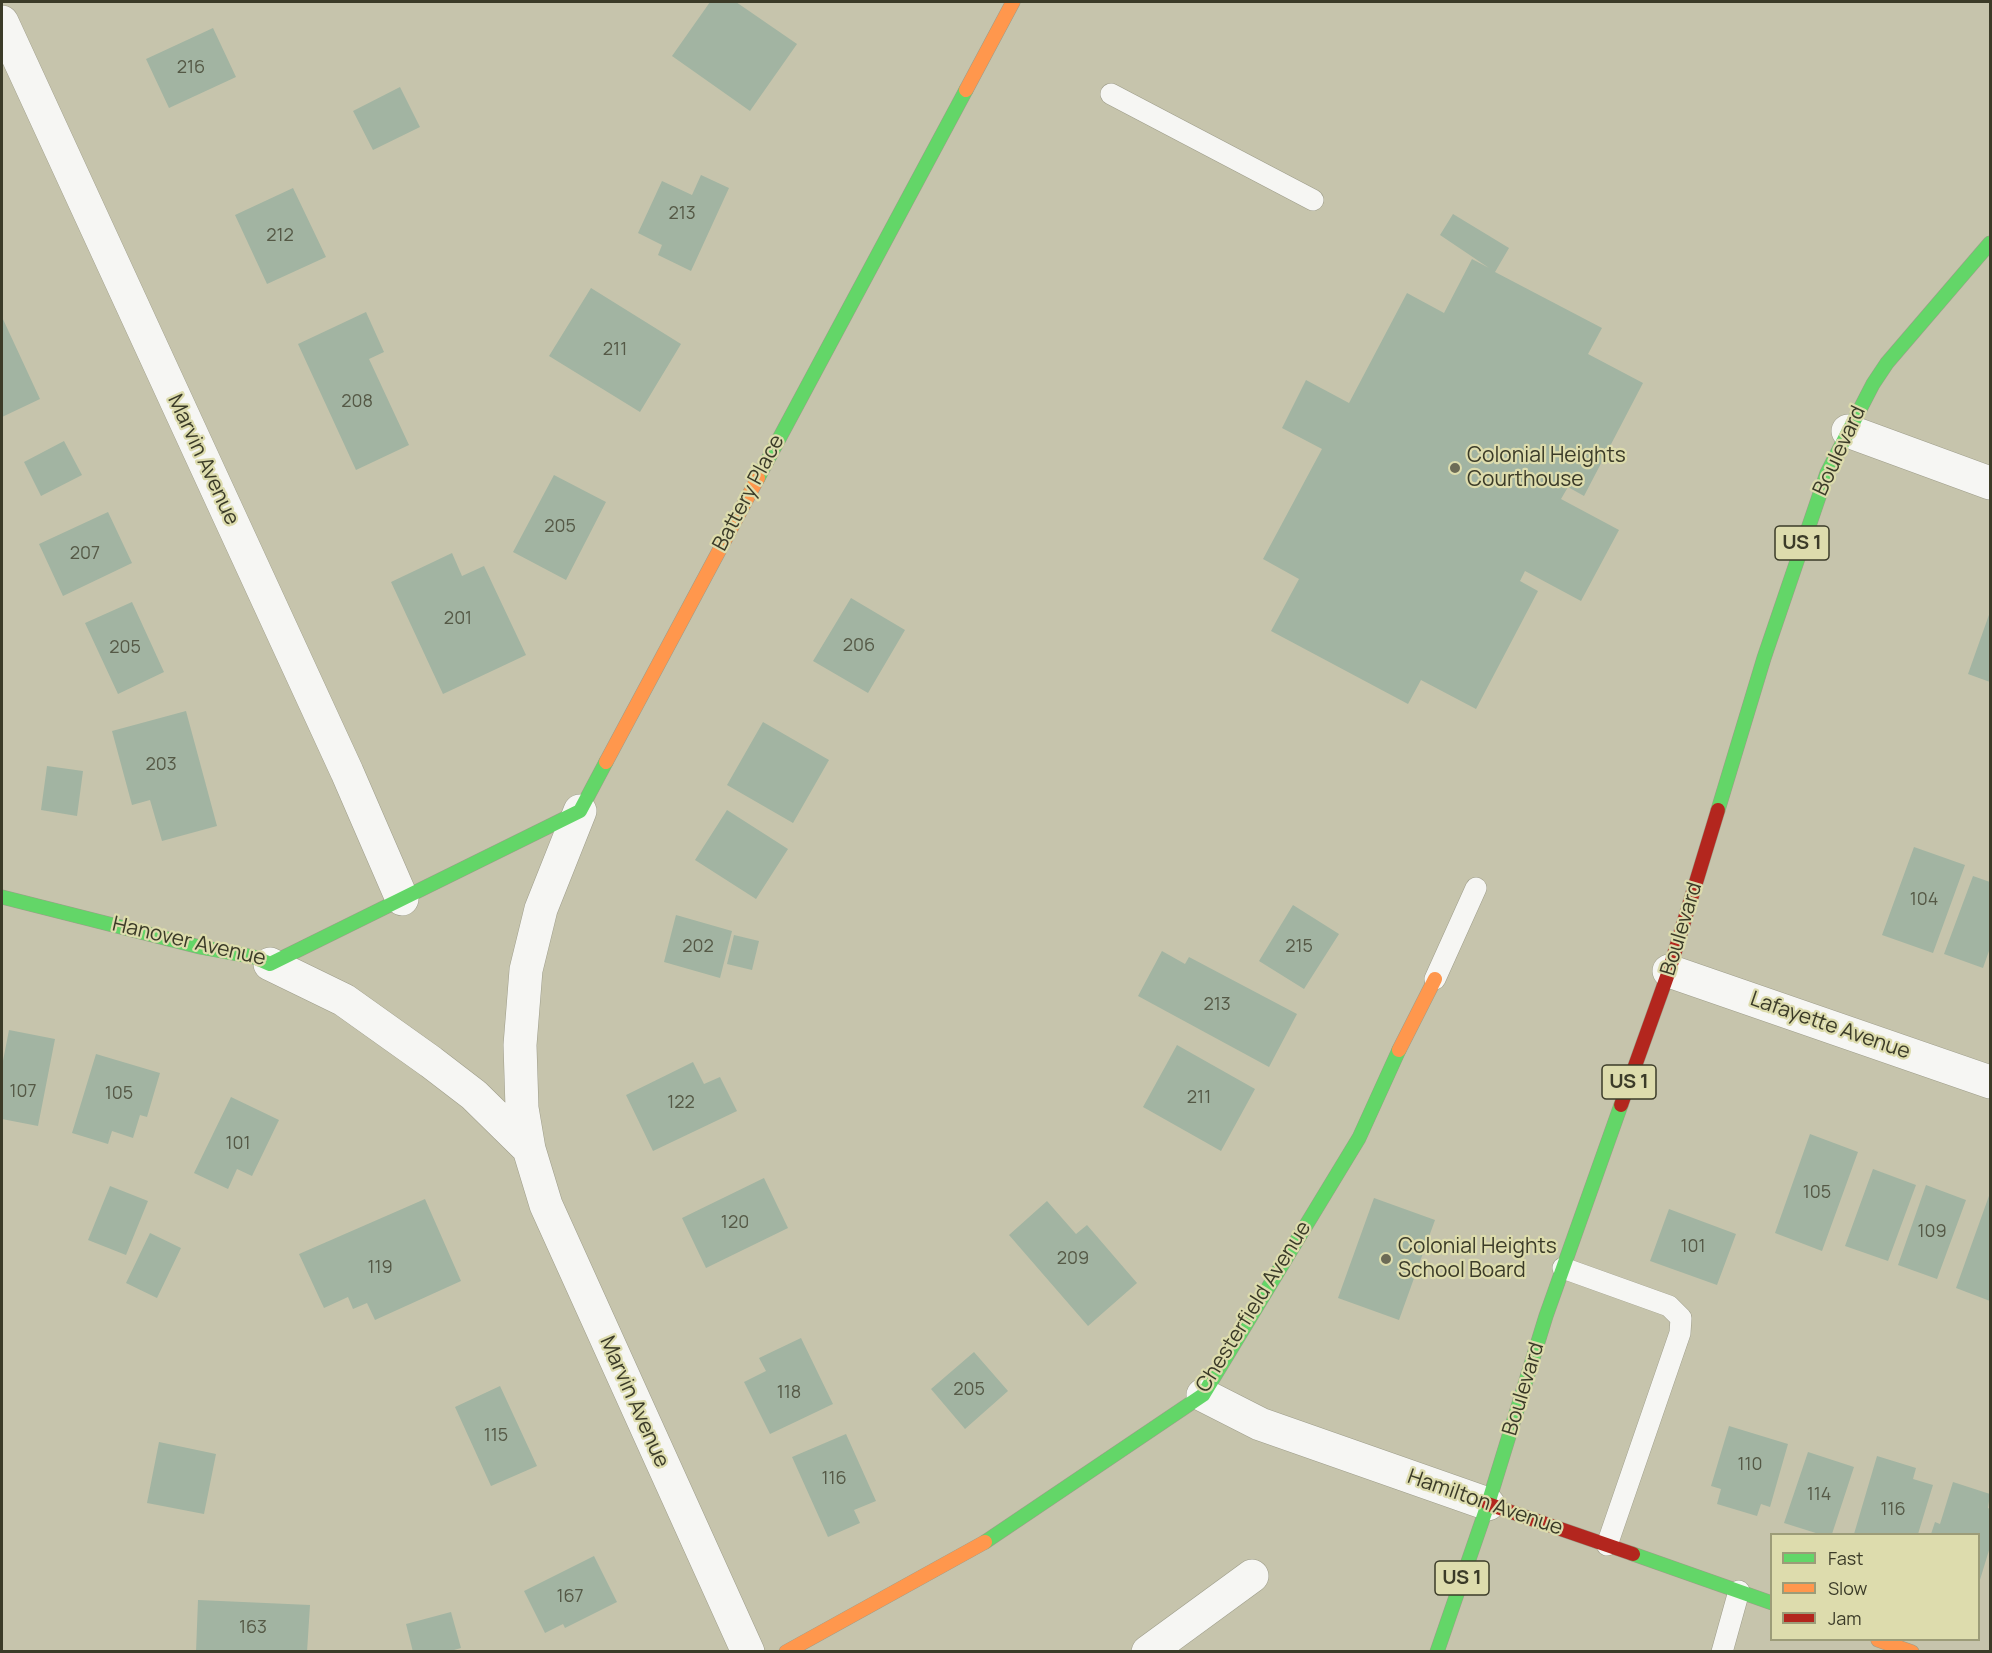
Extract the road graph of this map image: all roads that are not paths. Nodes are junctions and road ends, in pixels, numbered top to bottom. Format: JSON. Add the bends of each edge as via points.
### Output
{"nodes":[{"id":1,"x":1013,"y":2,"type":"edge"},
{"id":2,"x":2,"y":22,"type":"edge"},
{"id":3,"x":1111,"y":94,"type":"dead end"},
{"id":4,"x":1313,"y":200,"type":"dead end"},
{"id":5,"x":1990,"y":243,"type":"edge"},
{"id":6,"x":1848,"y":431,"type":"junction"},
{"id":7,"x":1990,"y":483,"type":"edge"},
{"id":8,"x":580,"y":811,"type":"junction"},
{"id":9,"x":1476,"y":888,"type":"dead end"},
{"id":10,"x":2,"y":897,"type":"edge"},
{"id":11,"x":402,"y":899,"type":"junction"},
{"id":12,"x":270,"y":964,"type":"junction"},
{"id":13,"x":1669,"y":971,"type":"junction"},
{"id":14,"x":1435,"y":979,"type":"joint"},
{"id":15,"x":1990,"y":1082,"type":"edge"},
{"id":16,"x":530,"y":1149,"type":"junction"},
{"id":17,"x":1563,"y":1268,"type":"junction"},
{"id":18,"x":1203,"y":1395,"type":"junction"},
{"id":19,"x":1488,"y":1504,"type":"junction"},
{"id":20,"x":1607,"y":1545,"type":"junction"},
{"id":21,"x":1251,"y":1576,"type":"dead end"},
{"id":22,"x":1739,"y":1591,"type":"junction"},
{"id":23,"x":1770,"y":1602,"type":"edge"},
{"id":24,"x":1881,"y":1641,"type":"edge"},
{"id":25,"x":748,"y":1652,"type":"edge"},
{"id":26,"x":786,"y":1652,"type":"edge"},
{"id":27,"x":1148,"y":1652,"type":"edge"},
{"id":28,"x":1437,"y":1652,"type":"edge"},
{"id":29,"x":1722,"y":1652,"type":"edge"},
{"id":30,"x":1912,"y":1652,"type":"edge"}],
"edges":[{"from":1,"to":8,"type":"street","name":"Battery Place"},
{"from":2,"to":11,"type":"street","name":"Marvin Avenue"},
{"from":3,"to":4,"type":"lane"},
{"from":5,"to":6,"type":"street","name":"Boulevard","number":"US 1","via":[[1887,363]]},
{"from":6,"to":7,"type":"street"},
{"from":6,"to":13,"type":"street","name":"Boulevard","number":"US 1","via":[[1815,506],[1767,648]]},
{"from":8,"to":11,"type":"street"},
{"from":8,"to":16,"type":"street","name":"Marvin Avenue","via":[[541,909],[526,970],[520,1045],[522,1108]]},
{"from":9,"to":14,"type":"lane"},
{"from":10,"to":12,"type":"street","name":"Hanover Avenue"},
{"from":11,"to":12,"type":"street","name":"Hanover Avenue"},
{"from":12,"to":16,"type":"street","via":[[344,1000],[474,1095]]},
{"from":13,"to":15,"type":"street","name":"Lafayette Avenue"},
{"from":13,"to":17,"type":"street","name":"Boulevard","number":"US 1"},
{"from":14,"to":18,"type":"street","name":"Chesterfield Avenue","via":[[1359,1138]]},
{"from":16,"to":25,"type":"street","name":"Marvin Avenue","via":[[546,1205]]},
{"from":17,"to":19,"type":"street","name":"Boulevard","number":"US 1"},
{"from":17,"to":20,"type":"lane","via":[[1669,1306],[1681,1318],[1680,1333]]},
{"from":18,"to":19,"type":"street","name":"Hamilton Avenue","via":[[1260,1424]]},
{"from":18,"to":26,"type":"street","name":"Chesterfield Avenue","via":[[997,1535]]},
{"from":19,"to":20,"type":"street","name":"Hamilton Avenue"},
{"from":19,"to":28,"type":"street","name":"Boulevard","number":"US 1"},
{"from":20,"to":22,"type":"street","name":"Hamilton Avenue"},
{"from":21,"to":27,"type":"street"},
{"from":22,"to":23,"type":"street","name":"Hamilton Avenue"},
{"from":22,"to":29,"type":"lane"},
{"from":24,"to":30,"type":"street"}]}
